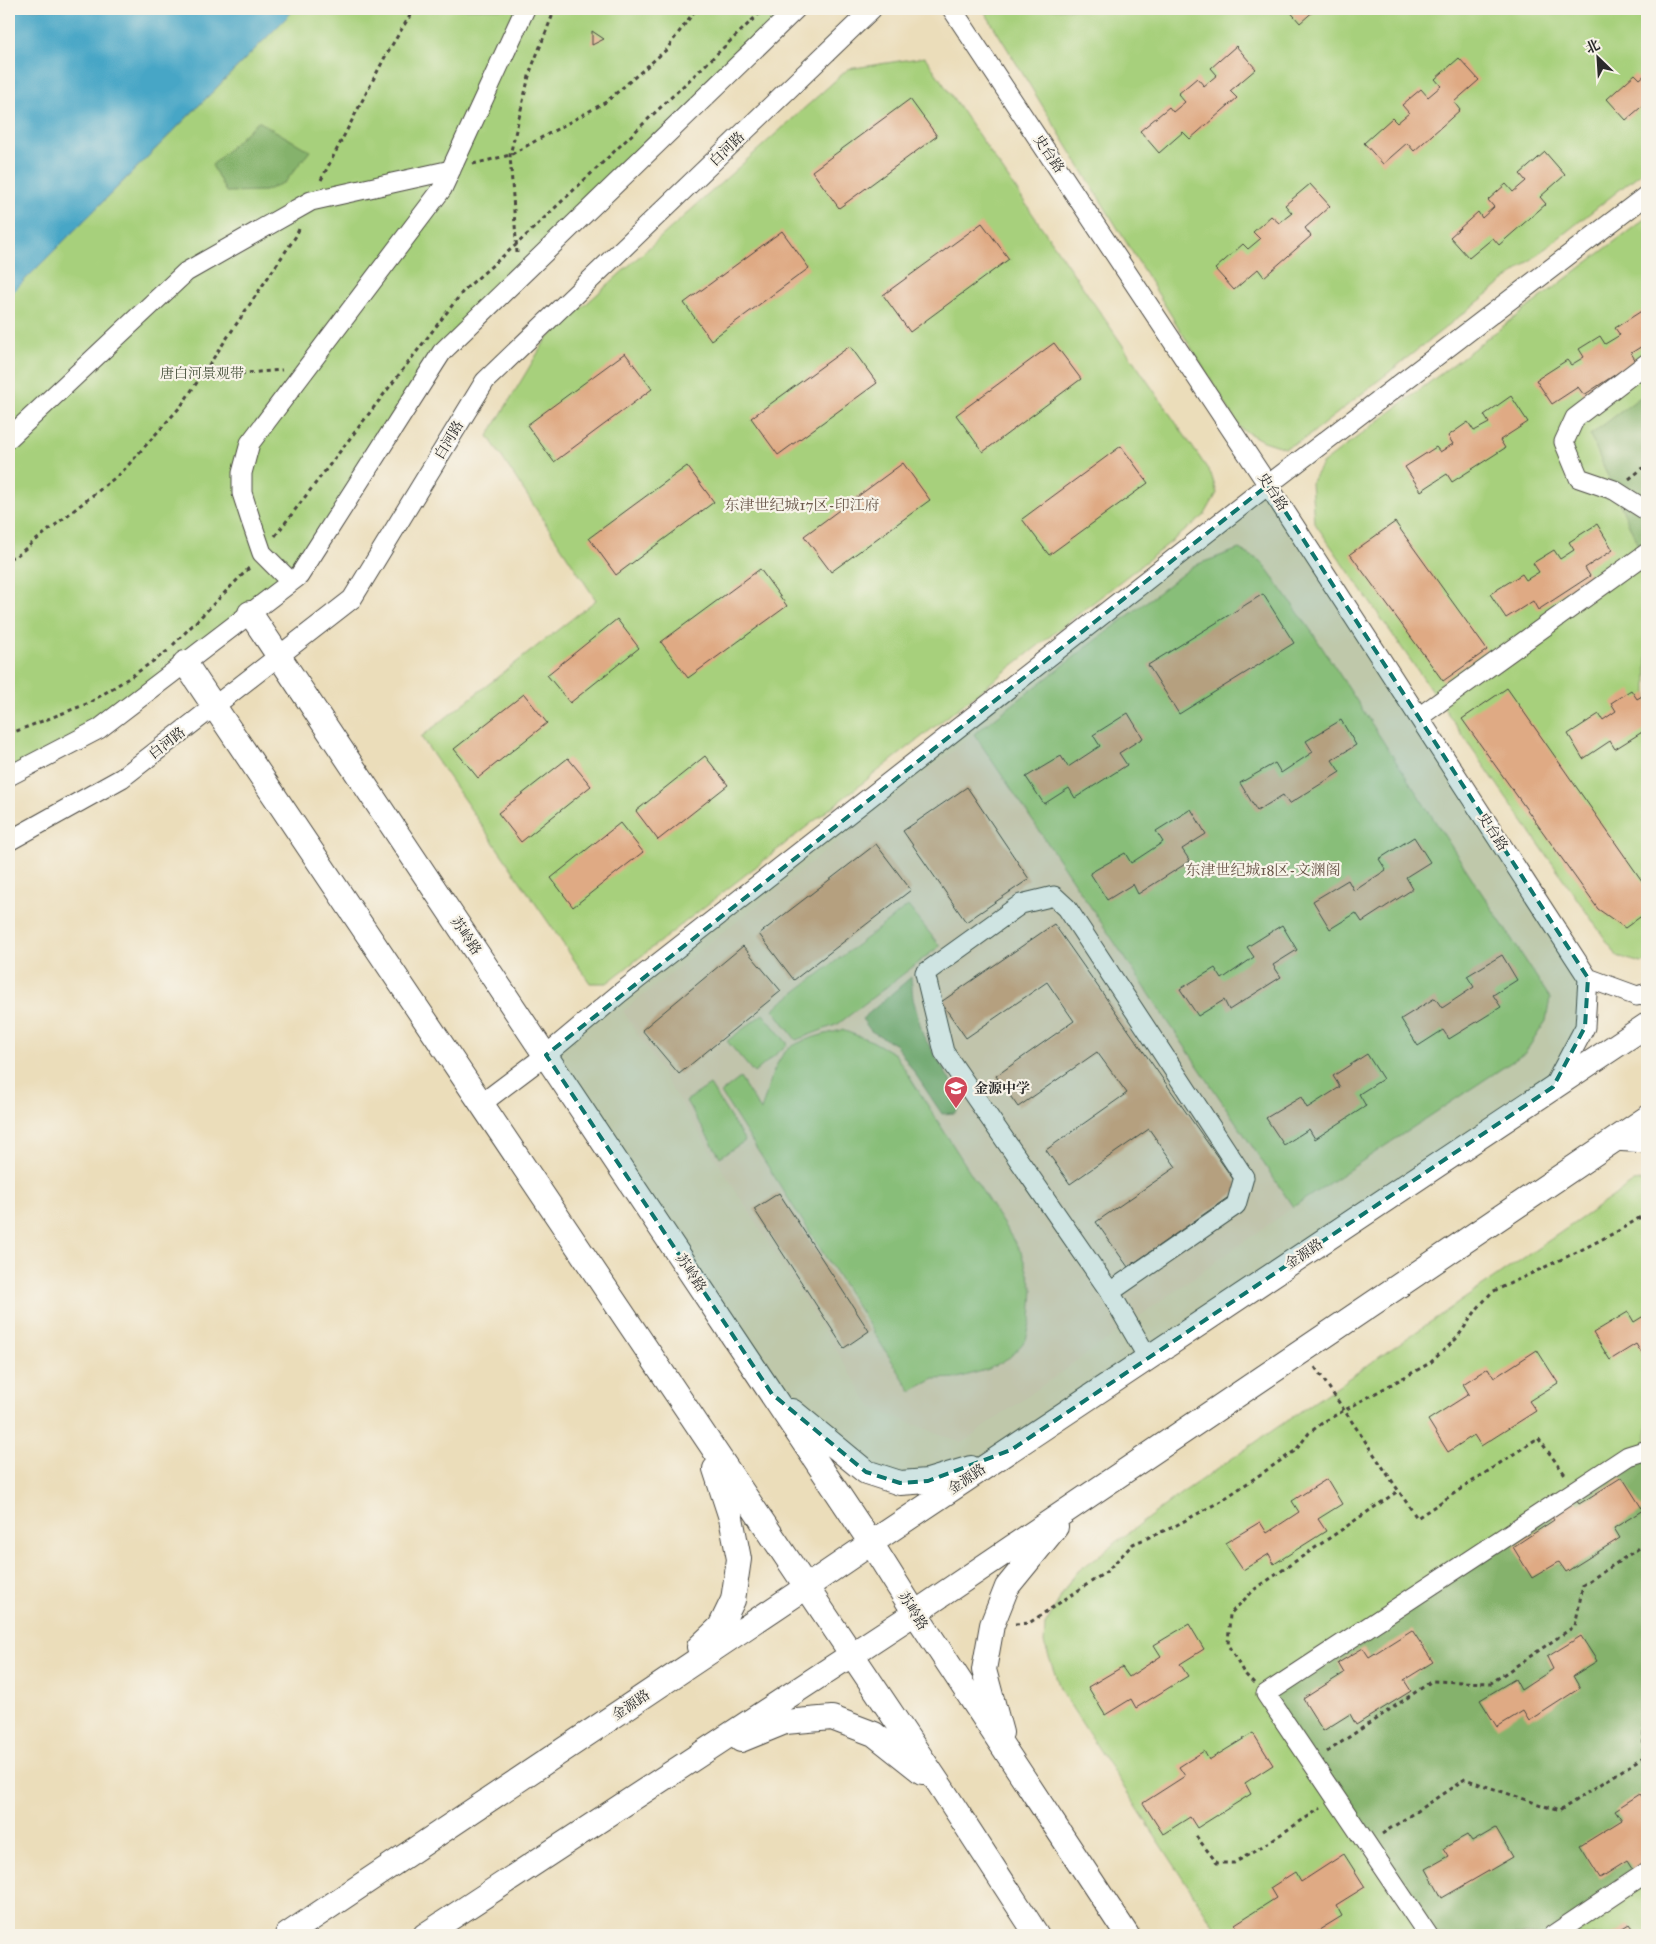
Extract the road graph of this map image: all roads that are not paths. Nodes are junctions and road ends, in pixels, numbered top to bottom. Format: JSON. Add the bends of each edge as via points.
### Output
{"nodes":[{"id":1,"x":526,"y":9,"type":"edge"},
{"id":2,"x":796,"y":9,"type":"edge"},
{"id":3,"x":872,"y":9,"type":"edge"},
{"id":4,"x":952,"y":9,"type":"edge"},
{"id":5,"x":451,"y":170,"type":"junction"},
{"id":6,"x":1647,"y":195,"type":"edge"},
{"id":7,"x":1647,"y":363,"type":"edge"},
{"id":8,"x":9,"y":438,"type":"edge"},
{"id":9,"x":1268,"y":485,"type":"junction"},
{"id":10,"x":1647,"y":511,"type":"edge"},
{"id":11,"x":1647,"y":553,"type":"edge"},
{"id":12,"x":291,"y":582,"type":"junction"},
{"id":13,"x":250,"y":613,"type":"junction"},
{"id":14,"x":279,"y":656,"type":"junction"},
{"id":15,"x":185,"y":663,"type":"junction"},
{"id":16,"x":214,"y":706,"type":"junction"},
{"id":17,"x":1419,"y":717,"type":"junction"},
{"id":18,"x":9,"y":776,"type":"edge"},
{"id":19,"x":9,"y":841,"type":"edge"},
{"id":20,"x":1588,"y":978,"type":"junction"},
{"id":21,"x":1647,"y":993,"type":"edge"},
{"id":22,"x":1647,"y":1025,"type":"edge"},
{"id":23,"x":546,"y":1055,"type":"junction"},
{"id":24,"x":1553,"y":1087,"type":"junction"},
{"id":25,"x":481,"y":1104,"type":"junction"},
{"id":26,"x":1647,"y":1118,"type":"edge"},
{"id":27,"x":1613,"y":1141,"type":"junction"},
{"id":28,"x":1647,"y":1143,"type":"edge"},
{"id":29,"x":1110,"y":1292,"type":"junction"},
{"id":30,"x":1148,"y":1358,"type":"junction"},
{"id":31,"x":772,"y":1394,"type":"junction"},
{"id":32,"x":705,"y":1438,"type":"junction"},
{"id":33,"x":1011,"y":1450,"type":"junction"},
{"id":34,"x":1647,"y":1453,"type":"edge"},
{"id":35,"x":1071,"y":1507,"type":"junction"},
{"id":36,"x":871,"y":1543,"type":"junction"},
{"id":37,"x":806,"y":1588,"type":"junction"},
{"id":38,"x":915,"y":1613,"type":"junction"},
{"id":39,"x":851,"y":1655,"type":"junction"},
{"id":40,"x":640,"y":1699,"type":"junction"},
{"id":41,"x":1008,"y":1756,"type":"junction"},
{"id":42,"x":686,"y":1764,"type":"junction"},
{"id":43,"x":940,"y":1787,"type":"junction"},
{"id":44,"x":1647,"y":1872,"type":"edge"},
{"id":45,"x":288,"y":1935,"type":"edge"},
{"id":46,"x":425,"y":1935,"type":"edge"},
{"id":47,"x":1037,"y":1935,"type":"edge"},
{"id":48,"x":1127,"y":1935,"type":"edge"},
{"id":49,"x":1428,"y":1935,"type":"edge"},
{"id":50,"x":1553,"y":1935,"type":"edge"}],
"edges":[{"from":1,"to":5,"type":"street"},
{"from":2,"to":12,"type":"street","via":[[442,352],[299,576]]},
{"from":3,"to":14,"type":"street","name":"白河路","via":[[485,380],[352,599]]},
{"from":4,"to":9,"type":"street","name":"史台路"},
{"from":5,"to":8,"type":"street","via":[[310,201],[186,272]]},
{"from":5,"to":12,"type":"street","via":[[442,189],[250,443],[242,473],[242,493],[262,553]]},
{"from":6,"to":9,"type":"street"},
{"from":7,"to":10,"type":"street","via":[[1575,418],[1564,442],[1579,478],[1614,490]]},
{"from":9,"to":17,"type":"street","name":"史台路"},
{"from":9,"to":23,"type":"street","via":[[620,993]]},
{"from":11,"to":17,"type":"street"},
{"from":12,"to":13,"type":"street"},
{"from":13,"to":14,"type":"main road","name":"苏岭路"},
{"from":13,"to":15,"type":"street"},
{"from":14,"to":16,"type":"street","name":"白河路"},
{"from":14,"to":23,"type":"main road","name":"苏岭路"},
{"from":15,"to":16,"type":"main road"},
{"from":15,"to":18,"type":"street","via":[[99,729]]},
{"from":16,"to":19,"type":"street","name":"白河路","via":[[122,778]]},
{"from":16,"to":25,"type":"main road"},
{"from":17,"to":20,"type":"street","name":"史台路"},
{"from":20,"to":21,"type":"street","via":[[1637,996]]},
{"from":20,"to":24,"type":"street","via":[[1585,1027]]},
{"from":22,"to":24,"type":"main road","name":"金源路"},
{"from":23,"to":25,"type":"street"},
{"from":23,"to":31,"type":"main road","name":"苏岭路"},
{"from":24,"to":30,"type":"main road","name":"金源路"},
{"from":25,"to":32,"type":"main road"},
{"from":26,"to":27,"type":"main road"},
{"from":27,"to":28,"type":"street"},
{"from":27,"to":35,"type":"main road"},
{"from":29,"to":29,"type":"street","via":[[944,1052],[925,973],[1021,904],[1054,896],[1067,908],[1244,1178],[1236,1205]]},
{"from":29,"to":30,"type":"street"},
{"from":30,"to":33,"type":"main road","name":"金源路"},
{"from":31,"to":33,"type":"main road","via":[[866,1472],[900,1483],[928,1481],[972,1468]]},
{"from":31,"to":36,"type":"main road","name":"苏岭路"},
{"from":32,"to":37,"type":"main road"},
{"from":32,"to":40,"type":"main road","via":[[732,1518],[738,1559],[733,1600],[720,1627]]},
{"from":33,"to":36,"type":"main road","name":"金源路"},
{"from":34,"to":49,"type":"street","via":[[1628,1456],[1266,1694]]},
{"from":35,"to":38,"type":"main road"},
{"from":35,"to":41,"type":"main road","via":[[1007,1587],[992,1625],[984,1670]]},
{"from":36,"to":37,"type":"main road","name":"金源路"},
{"from":36,"to":38,"type":"main road","name":"苏岭路"},
{"from":37,"to":39,"type":"main road"},
{"from":37,"to":40,"type":"main road","name":"金源路"},
{"from":38,"to":39,"type":"main road"},
{"from":38,"to":41,"type":"main road","name":"苏岭路"},
{"from":39,"to":42,"type":"main road"},
{"from":39,"to":43,"type":"main road"},
{"from":40,"to":45,"type":"main road","name":"金源路"},
{"from":41,"to":48,"type":"main road","name":"苏岭路"},
{"from":42,"to":43,"type":"main road","via":[[785,1722],[832,1718],[874,1734]]},
{"from":42,"to":46,"type":"main road"},
{"from":43,"to":47,"type":"main road"},
{"from":44,"to":50,"type":"street"}]}
